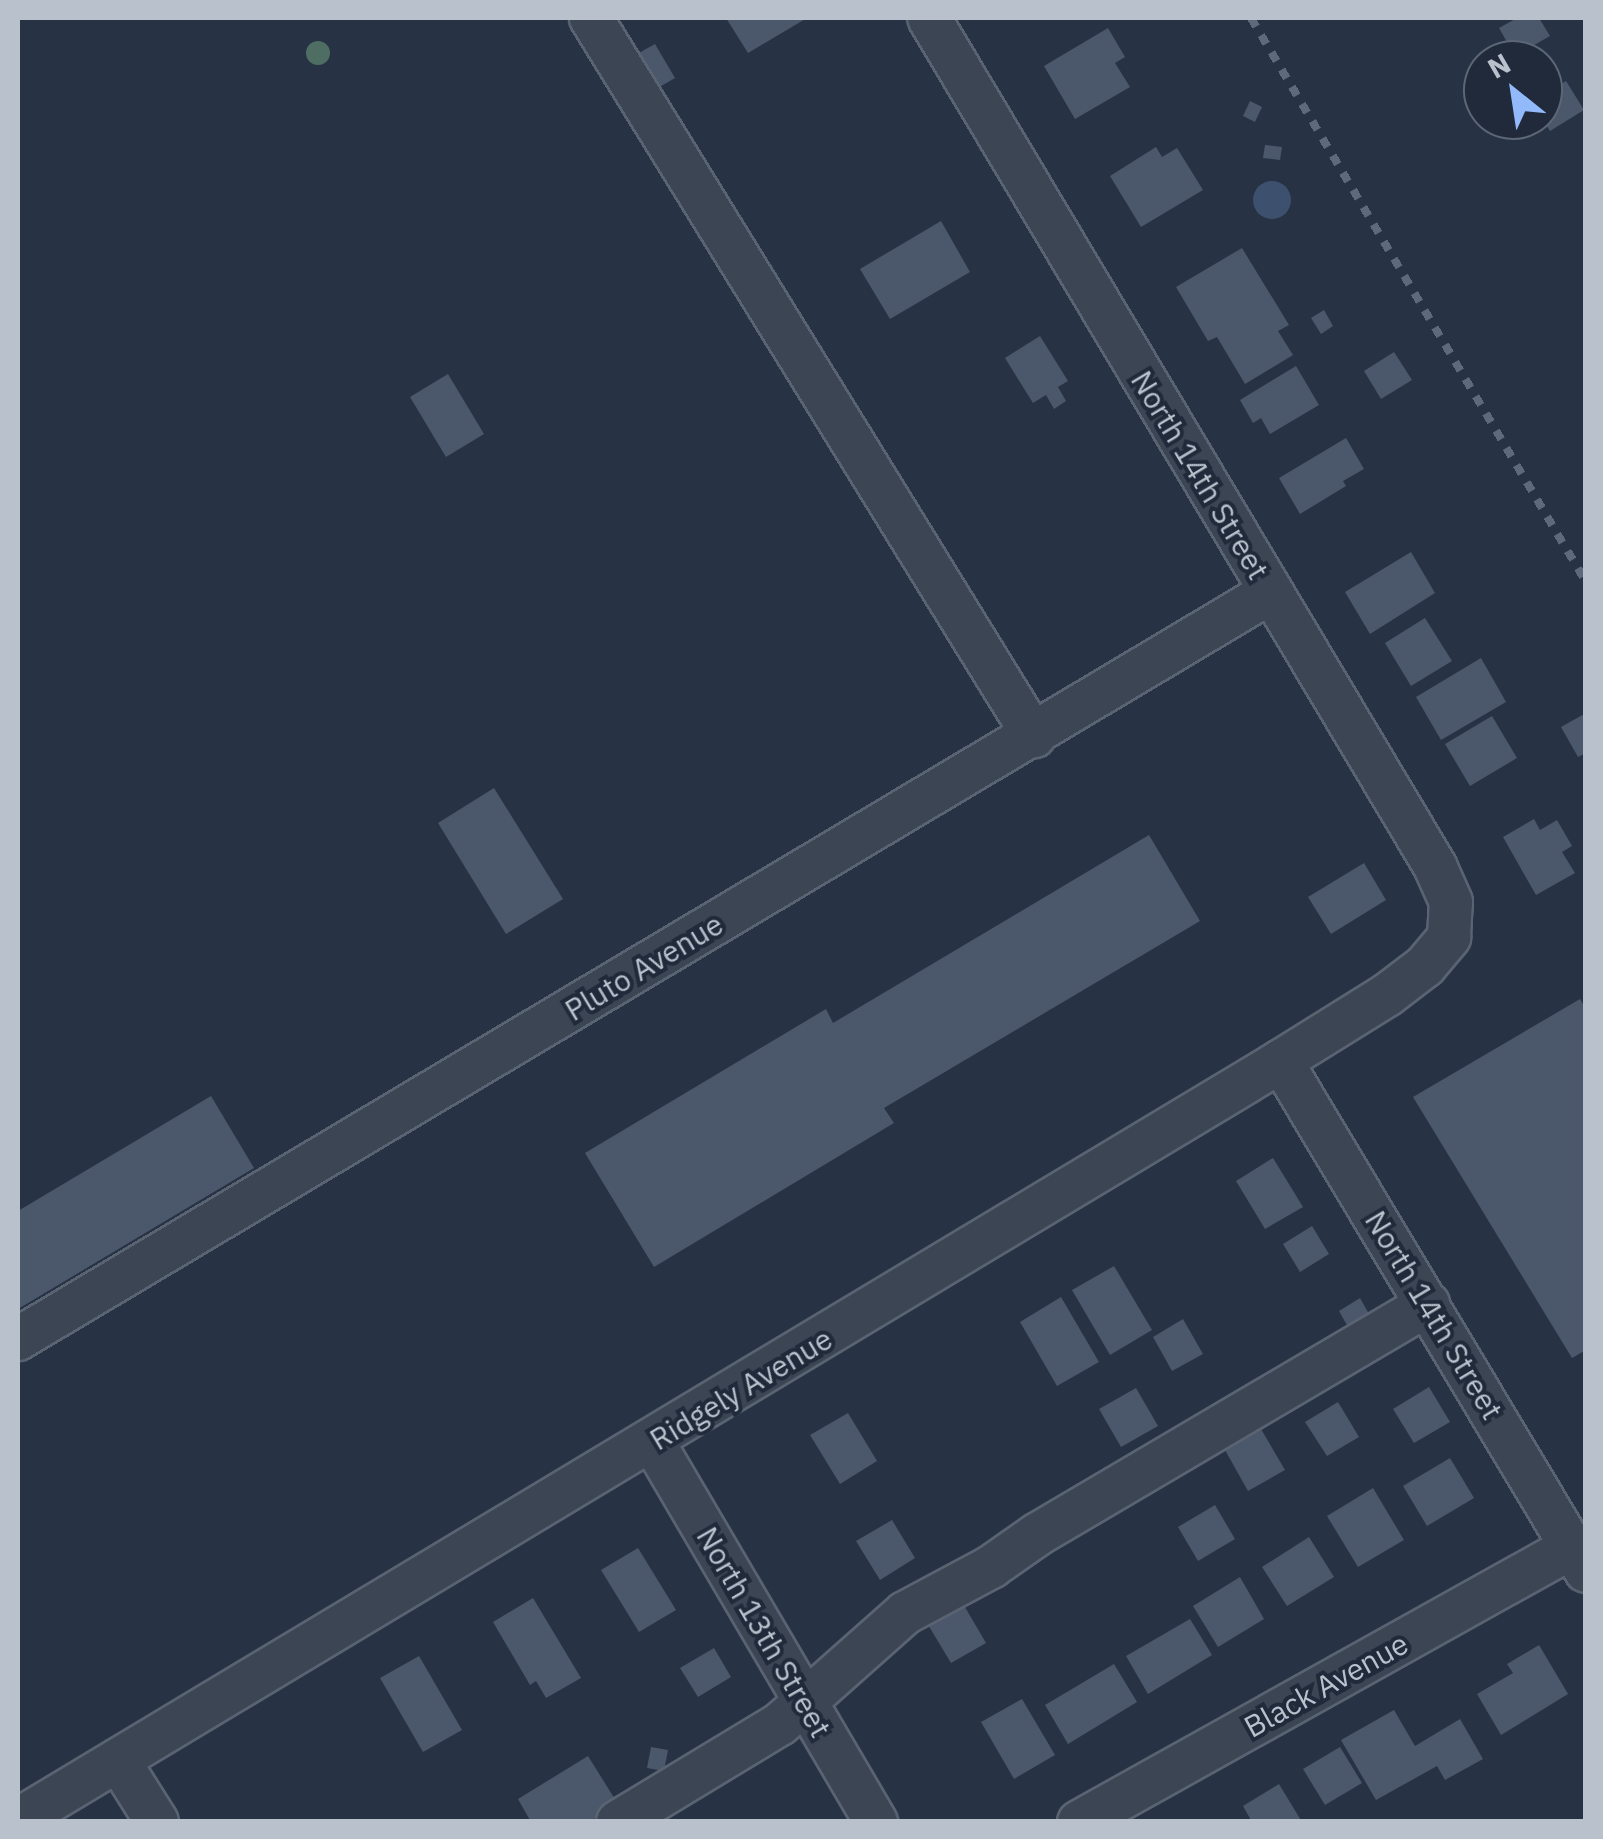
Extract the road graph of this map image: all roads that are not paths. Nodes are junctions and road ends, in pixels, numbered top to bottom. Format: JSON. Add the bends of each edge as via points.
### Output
{"nodes":[{"id":1,"x":591,"y":18,"type":"edge"},
{"id":2,"x":929,"y":18,"type":"edge"},
{"id":3,"x":1269,"y":593,"type":"junction"},
{"id":4,"x":1034,"y":736,"type":"junction"},
{"id":5,"x":1448,"y":938,"type":"joint"},
{"id":6,"x":1281,"y":1061,"type":"junction"},
{"id":7,"x":1428,"y":1304,"type":"junction"},
{"id":8,"x":18,"y":1339,"type":"edge"},
{"id":9,"x":653,"y":1442,"type":"junction"},
{"id":10,"x":1579,"y":1559,"type":"edge"},
{"id":11,"x":804,"y":1702,"type":"junction"},
{"id":12,"x":118,"y":1760,"type":"junction"},
{"id":13,"x":18,"y":1820,"type":"edge"},
{"id":14,"x":157,"y":1822,"type":"edge"},
{"id":15,"x":618,"y":1822,"type":"edge"},
{"id":16,"x":876,"y":1822,"type":"edge"},
{"id":17,"x":1080,"y":1822,"type":"edge"}],
"edges":[{"from":1,"to":4,"type":"street"},
{"from":2,"to":3,"type":"street","name":"North 14th Street"},
{"from":3,"to":4,"type":"street","name":"Pluto Avenue"},
{"from":3,"to":5,"type":"street","name":"North 14th Street","via":[[1435,866],[1452,902]]},
{"from":4,"to":8,"type":"street","name":"Pluto Avenue"},
{"from":5,"to":6,"type":"street","name":"Ridgely Avenue","via":[[1400,986]]},
{"from":6,"to":7,"type":"street","name":"North 14th Street"},
{"from":6,"to":9,"type":"street","name":"Ridgely Avenue"},
{"from":7,"to":10,"type":"street","name":"North 14th Street"},
{"from":7,"to":11,"type":"street","via":[[904,1613]]},
{"from":9,"to":11,"type":"street","name":"North 13th Street"},
{"from":9,"to":12,"type":"street","name":"Ridgely Avenue"},
{"from":10,"to":17,"type":"street","name":"Black Avenue"},
{"from":11,"to":15,"type":"street","via":[[780,1724]]},
{"from":11,"to":16,"type":"street","name":"North 13th Street"},
{"from":12,"to":13,"type":"street","name":"Ridgely Avenue"},
{"from":12,"to":14,"type":"street"}]}
